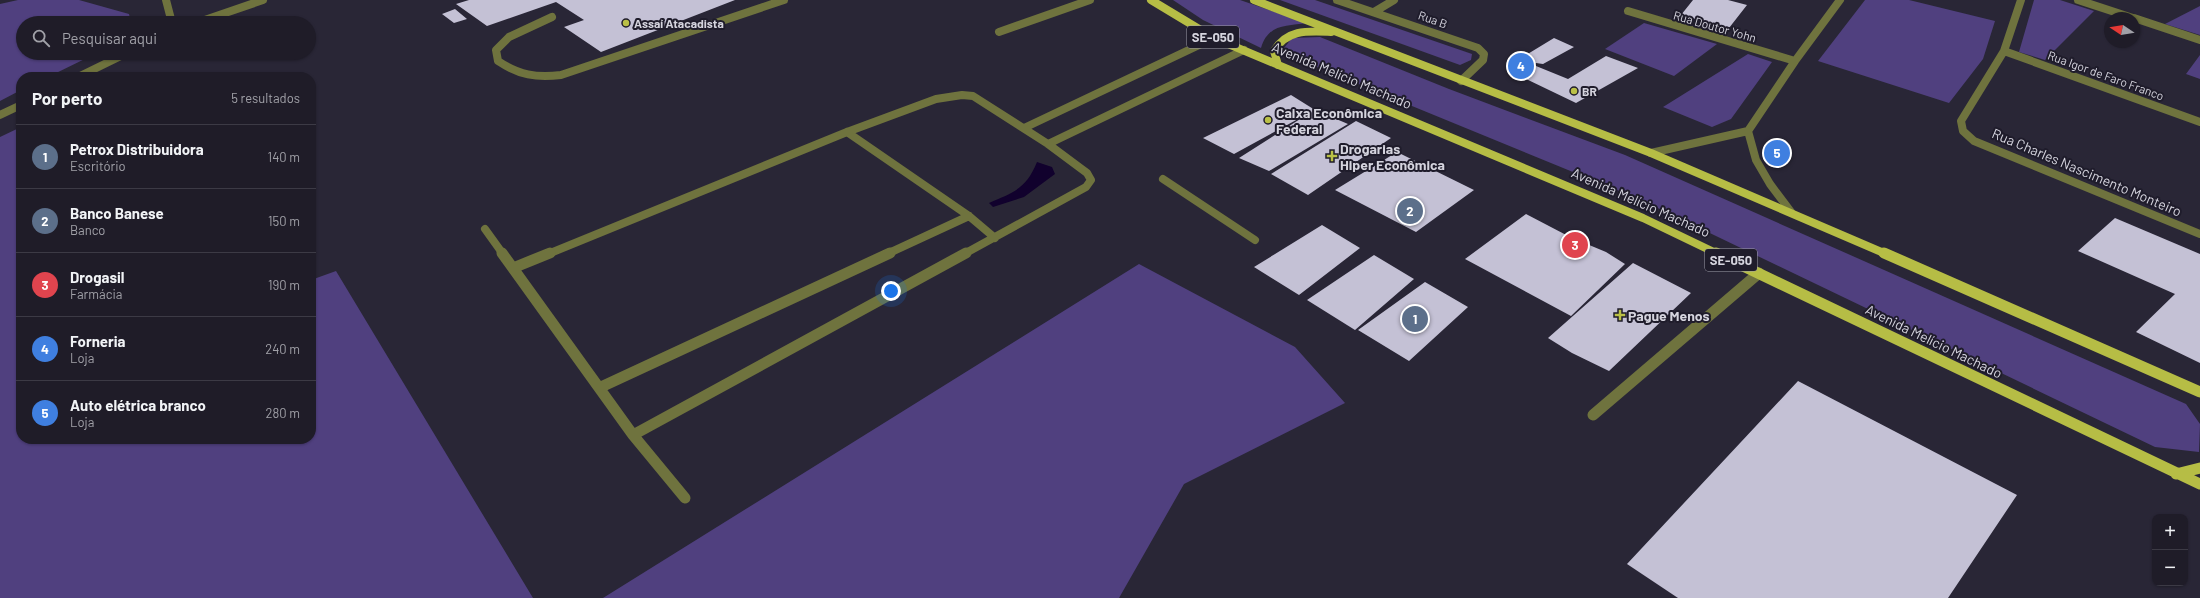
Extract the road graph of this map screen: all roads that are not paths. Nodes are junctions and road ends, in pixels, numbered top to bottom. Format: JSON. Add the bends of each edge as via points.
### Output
{"nodes":[{"id":1,"x":166,"y":0,"type":"edge"},
{"id":2,"x":263,"y":0,"type":"edge"},
{"id":3,"x":784,"y":0,"type":"edge"},
{"id":4,"x":1090,"y":0,"type":"edge"},
{"id":5,"x":1151,"y":0,"type":"edge"},
{"id":6,"x":1254,"y":0,"type":"edge"},
{"id":7,"x":1337,"y":0,"type":"edge"},
{"id":8,"x":1394,"y":0,"type":"edge"},
{"id":9,"x":1840,"y":0,"type":"edge"},
{"id":10,"x":2020,"y":0,"type":"edge"},
{"id":11,"x":2078,"y":0,"type":"edge"},
{"id":12,"x":1374,"y":12,"type":"junction"},
{"id":13,"x":1628,"y":12,"type":"dead end"},
{"id":14,"x":2115,"y":12,"type":"edge"},
{"id":15,"x":170,"y":16,"type":"edge"},
{"id":16,"x":216,"y":16,"type":"edge"},
{"id":17,"x":552,"y":17,"type":"dead end"},
{"id":18,"x":2140,"y":20,"type":"edge"},
{"id":19,"x":999,"y":32,"type":"dead end"},
{"id":20,"x":1341,"y":33,"type":"junction"},
{"id":21,"x":1214,"y":38,"type":"junction"},
{"id":22,"x":2200,"y":40,"type":"edge"},
{"id":23,"x":1244,"y":50,"type":"junction"},
{"id":24,"x":2004,"y":51,"type":"junction"},
{"id":25,"x":113,"y":60,"type":"edge"},
{"id":26,"x":1795,"y":61,"type":"junction"},
{"id":27,"x":1278,"y":65,"type":"junction"},
{"id":28,"x":88,"y":72,"type":"edge"},
{"id":29,"x":1461,"y":81,"type":"junction"},
{"id":30,"x":16,"y":107,"type":"edge"},
{"id":31,"x":0,"y":115,"type":"edge"},
{"id":32,"x":2200,"y":122,"type":"edge"},
{"id":33,"x":1024,"y":128,"type":"junction"},
{"id":34,"x":1748,"y":131,"type":"junction"},
{"id":35,"x":847,"y":132,"type":"junction"},
{"id":36,"x":1048,"y":144,"type":"junction"},
{"id":37,"x":1651,"y":153,"type":"junction"},
{"id":38,"x":1163,"y":179,"type":"dead end"},
{"id":39,"x":1791,"y":212,"type":"junction"},
{"id":40,"x":969,"y":216,"type":"junction"},
{"id":41,"x":485,"y":229,"type":"dead end"},
{"id":42,"x":2200,"y":234,"type":"edge"},
{"id":43,"x":995,"y":238,"type":"junction"},
{"id":44,"x":1255,"y":240,"type":"dead end"},
{"id":45,"x":513,"y":268,"type":"junction"},
{"id":46,"x":1759,"y":273,"type":"junction"},
{"id":47,"x":601,"y":387,"type":"junction"},
{"id":48,"x":2198,"y":393,"type":"edge"},
{"id":49,"x":1593,"y":414,"type":"dead end"},
{"id":50,"x":633,"y":435,"type":"junction"},
{"id":51,"x":2200,"y":468,"type":"edge"},
{"id":52,"x":2176,"y":474,"type":"junction"},
{"id":53,"x":2200,"y":484,"type":"edge"},
{"id":54,"x":685,"y":498,"type":"dead end"}],
"edges":[{"from":1,"to":15,"type":"street"},
{"from":2,"to":16,"type":"street"},
{"from":3,"to":17,"type":"street","via":[[561,75],[539,78],[517,74],[498,61],[496,50],[509,37]]},
{"from":4,"to":19,"type":"street"},
{"from":5,"to":21,"type":"main road","name":"Avenida Melício Machado","number":"SE-050"},
{"from":6,"to":20,"type":"main road"},
{"from":7,"to":12,"type":"street","name":"Rua B"},
{"from":8,"to":12,"type":"street"},
{"from":9,"to":26,"type":"street"},
{"from":10,"to":24,"type":"street"},
{"from":11,"to":14,"type":"street"},
{"from":12,"to":29,"type":"street","name":"Rua B","via":[[1478,48],[1484,54],[1483,60]]},
{"from":13,"to":26,"type":"street","name":"Rua Doutor Yohn"},
{"from":18,"to":22,"type":"street"},
{"from":20,"to":27,"type":"main road","via":[[1299,32],[1286,35],[1278,40],[1274,51]]},
{"from":20,"to":29,"type":"main road"},
{"from":21,"to":23,"type":"main road","name":"Avenida Melício Machado","number":"SE-050"},
{"from":21,"to":33,"type":"street"},
{"from":23,"to":27,"type":"main road","name":"Avenida Melício Machado","number":"SE-050"},
{"from":23,"to":36,"type":"street"},
{"from":24,"to":32,"type":"street","name":"Rua Igor de Faro Franco"},
{"from":24,"to":42,"type":"street","name":"Rua Charles Nascimento Monteiro","via":[[1960,121],[1964,134],[1974,141]]},
{"from":25,"to":28,"type":"street"},
{"from":26,"to":34,"type":"street"},
{"from":27,"to":46,"type":"main road","name":"Avenida Melício Machado","number":"SE-050","via":[[1643,218]]},
{"from":29,"to":37,"type":"main road"},
{"from":30,"to":31,"type":"street"},
{"from":33,"to":35,"type":"street","via":[[973,96],[962,95],[936,99]]},
{"from":33,"to":36,"type":"street"},
{"from":34,"to":37,"type":"street"},
{"from":34,"to":39,"type":"street","via":[[1756,160]]},
{"from":35,"to":40,"type":"street"},
{"from":35,"to":45,"type":"street"},
{"from":36,"to":43,"type":"street","via":[[1087,172],[1091,180],[1086,187]]},
{"from":37,"to":39,"type":"main road"},
{"from":38,"to":44,"type":"street"},
{"from":39,"to":48,"type":"main road"},
{"from":40,"to":43,"type":"street"},
{"from":40,"to":47,"type":"street"},
{"from":41,"to":45,"type":"street"},
{"from":43,"to":50,"type":"street"},
{"from":45,"to":47,"type":"street"},
{"from":46,"to":49,"type":"street"},
{"from":46,"to":52,"type":"main road","name":"Avenida Melício Machado","number":"SE-050"},
{"from":47,"to":50,"type":"street"},
{"from":50,"to":54,"type":"street"},
{"from":51,"to":52,"type":"main road"},
{"from":52,"to":53,"type":"main road","name":"Avenida Melício Machado","number":"SE-050"}]}
